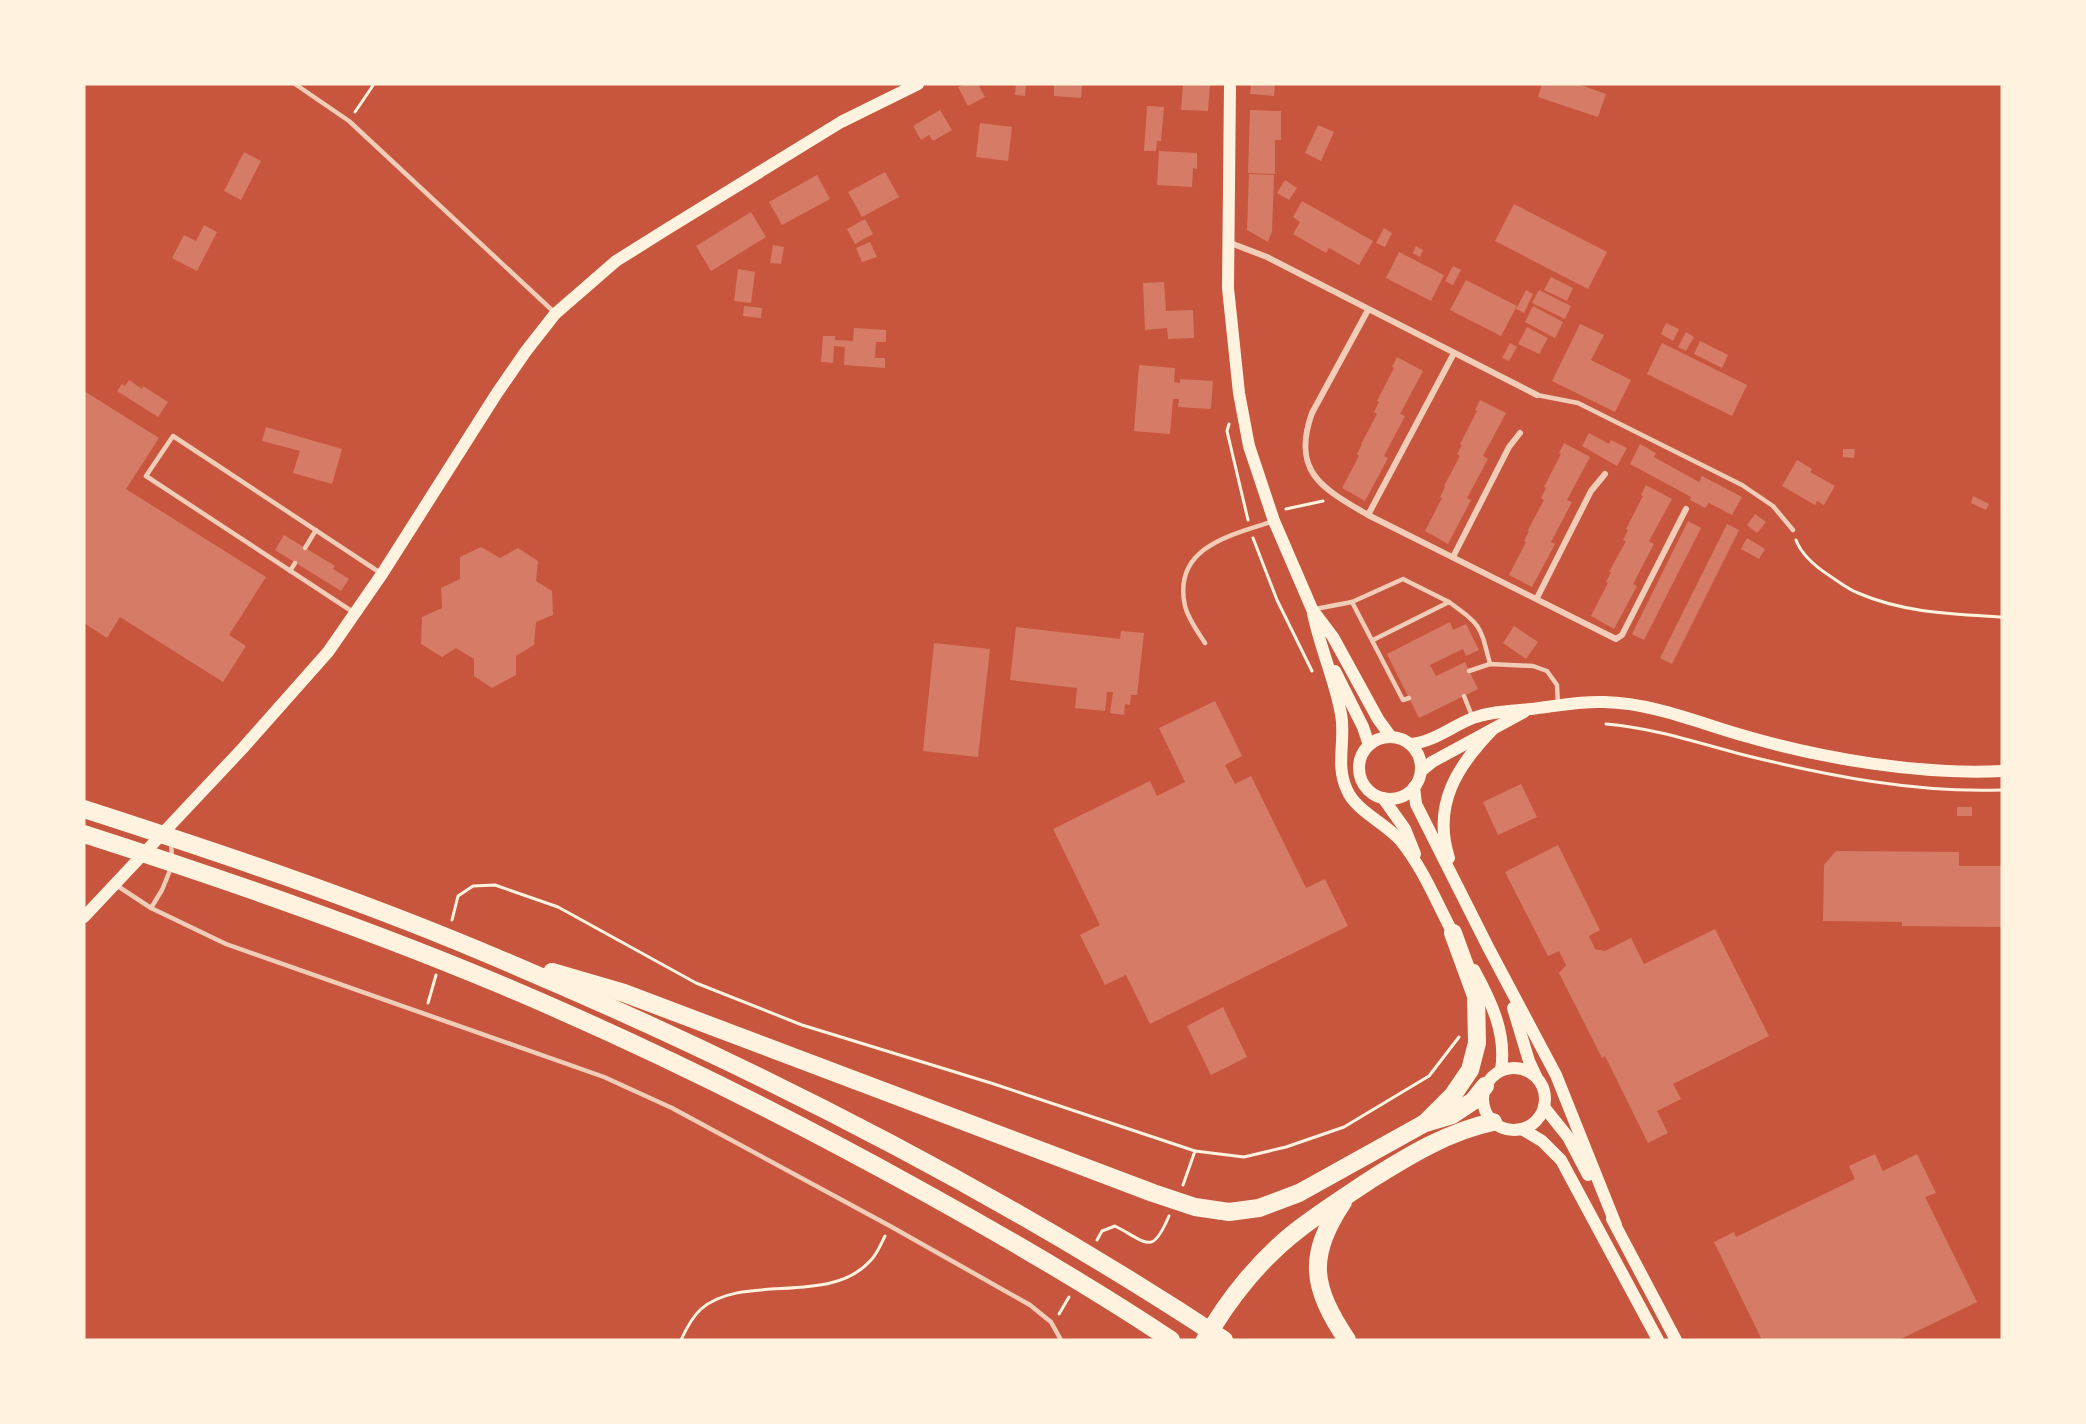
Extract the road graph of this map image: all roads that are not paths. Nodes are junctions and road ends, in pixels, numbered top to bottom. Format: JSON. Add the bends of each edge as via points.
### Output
{"nodes":[{"id":1,"x":295,"y":84,"type":"edge"},
{"id":2,"x":918,"y":84,"type":"edge"},
{"id":3,"x":1230,"y":84,"type":"edge"},
{"id":4,"x":1228,"y":242,"type":"junction"},
{"id":5,"x":1368,"y":310,"type":"junction"},
{"id":6,"x":555,"y":314,"type":"junction"},
{"id":7,"x":1454,"y":353,"type":"junction"},
{"id":8,"x":1537,"y":395,"type":"joint"},
{"id":9,"x":1520,"y":433,"type":"dead end"},
{"id":10,"x":1605,"y":474,"type":"dead end"},
{"id":11,"x":1686,"y":509,"type":"dead end"},
{"id":12,"x":1368,"y":515,"type":"junction"},
{"id":13,"x":1272,"y":517,"type":"junction"},
{"id":14,"x":316,"y":530,"type":"junction"},
{"id":15,"x":1793,"y":530,"type":"road end"},
{"id":16,"x":305,"y":548,"type":"dead end"},
{"id":17,"x":1453,"y":557,"type":"junction"},
{"id":18,"x":295,"y":563,"type":"dead end"},
{"id":19,"x":290,"y":571,"type":"junction"},
{"id":20,"x":382,"y":574,"type":"junction"},
{"id":21,"x":1537,"y":598,"type":"junction"},
{"id":22,"x":1352,"y":602,"type":"junction"},
{"id":23,"x":1449,"y":602,"type":"junction"},
{"id":24,"x":1312,"y":609,"type":"junction"},
{"id":25,"x":356,"y":614,"type":"junction"},
{"id":26,"x":1318,"y":637,"type":"junction"},
{"id":27,"x":1373,"y":640,"type":"junction"},
{"id":28,"x":1205,"y":643,"type":"dead end"},
{"id":29,"x":1490,"y":664,"type":"junction"},
{"id":30,"x":1469,"y":670,"type":"dead end"},
{"id":31,"x":1464,"y":696,"type":"dead end"},
{"id":32,"x":1409,"y":698,"type":"dead end"},
{"id":33,"x":1558,"y":704,"type":"junction"},
{"id":34,"x":1532,"y":709,"type":"junction"},
{"id":35,"x":1474,"y":718,"type":"junction"},
{"id":36,"x":1493,"y":729,"type":"junction"},
{"id":37,"x":1391,"y":737,"type":"junction"},
{"id":38,"x":1410,"y":744,"type":"junction"},
{"id":39,"x":1369,"y":745,"type":"junction"},
{"id":40,"x":1421,"y":771,"type":"junction"},
{"id":41,"x":2002,"y":771,"type":"edge"},
{"id":42,"x":1414,"y":788,"type":"junction"},
{"id":43,"x":1383,"y":798,"type":"junction"},
{"id":44,"x":84,"y":809,"type":"edge"},
{"id":45,"x":170,"y":826,"type":"junction"},
{"id":46,"x":84,"y":834,"type":"edge"},
{"id":47,"x":1425,"y":879,"type":"junction"},
{"id":48,"x":114,"y":884,"type":"junction"},
{"id":49,"x":1459,"y":886,"type":"junction"},
{"id":50,"x":151,"y":908,"type":"junction"},
{"id":51,"x":84,"y":917,"type":"edge"},
{"id":52,"x":1453,"y":933,"type":"junction"},
{"id":53,"x":1488,"y":947,"type":"junction"},
{"id":54,"x":476,"y":949,"type":"junction"},
{"id":55,"x":1501,"y":1070,"type":"junction"},
{"id":56,"x":1536,"y":1077,"type":"junction"},
{"id":57,"x":1485,"y":1086,"type":"junction"},
{"id":58,"x":1544,"y":1107,"type":"junction"},
{"id":59,"x":1493,"y":1122,"type":"junction"},
{"id":60,"x":1425,"y":1123,"type":"junction"},
{"id":61,"x":1522,"y":1129,"type":"junction"},
{"id":62,"x":1347,"y":1196,"type":"junction"},
{"id":63,"x":1616,"y":1225,"type":"junction"},
{"id":64,"x":1061,"y":1340,"type":"edge"},
{"id":65,"x":1171,"y":1340,"type":"edge"},
{"id":66,"x":1205,"y":1340,"type":"edge"},
{"id":67,"x":1224,"y":1340,"type":"edge"},
{"id":68,"x":1347,"y":1340,"type":"edge"},
{"id":69,"x":1658,"y":1340,"type":"edge"},
{"id":70,"x":1676,"y":1340,"type":"edge"}],
"edges":[{"from":1,"to":6,"type":"lane","via":[[349,121]]},
{"from":2,"to":6,"type":"main road","via":[[841,122],[616,261]]},
{"from":3,"to":4,"type":"main road"},
{"from":4,"to":5,"type":"street","via":[[1267,257]]},
{"from":4,"to":13,"type":"main road","via":[[1228,288],[1239,393],[1249,446]]},
{"from":5,"to":7,"type":"street"},
{"from":5,"to":12,"type":"street","via":[[1312,413],[1304,453],[1313,474],[1331,494]]},
{"from":6,"to":20,"type":"main road","via":[[497,393]]},
{"from":7,"to":8,"type":"street"},
{"from":7,"to":12,"type":"street"},
{"from":8,"to":15,"type":"lane","via":[[1578,403],[1742,485],[1773,506]]},
{"from":9,"to":17,"type":"street","via":[[1509,447]]},
{"from":10,"to":21,"type":"street","via":[[1591,491]]},
{"from":11,"to":21,"type":"street","via":[[1619,639]]},
{"from":12,"to":17,"type":"street"},
{"from":13,"to":24,"type":"main road"},
{"from":13,"to":28,"type":"lane","via":[[1198,553],[1188,565],[1183,581],[1185,608]]},
{"from":14,"to":16,"type":"lane"},
{"from":14,"to":19,"type":"lane","via":[[173,436],[146,476]]},
{"from":14,"to":20,"type":"lane"},
{"from":17,"to":21,"type":"street"},
{"from":18,"to":19,"type":"lane"},
{"from":19,"to":25,"type":"lane"},
{"from":20,"to":25,"type":"main road"},
{"from":22,"to":23,"type":"lane","via":[[1403,579]]},
{"from":22,"to":24,"type":"lane"},
{"from":22,"to":27,"type":"lane"},
{"from":23,"to":27,"type":"lane"},
{"from":23,"to":29,"type":"lane","via":[[1481,630]]},
{"from":24,"to":26,"type":"main road"},
{"from":24,"to":37,"type":"main road","via":[[1333,637]]},
{"from":25,"to":45,"type":"main road","via":[[299,687]]},
{"from":26,"to":39,"type":"main road"},
{"from":26,"to":47,"type":"main road","via":[[1341,714],[1341,772],[1347,793],[1400,840]]},
{"from":27,"to":32,"type":"lane","via":[[1403,700]]},
{"from":29,"to":30,"type":"lane"},
{"from":29,"to":33,"type":"lane","via":[[1533,666],[1547,671],[1557,685]]},
{"from":31,"to":35,"type":"lane"},
{"from":33,"to":34,"type":"main road"},
{"from":33,"to":41,"type":"main road","via":[[1605,702],[1640,706],[1833,756],[1906,767]]},
{"from":34,"to":35,"type":"main road"},
{"from":34,"to":36,"type":"main road"},
{"from":35,"to":38,"type":"main road","via":[[1423,743]]},
{"from":36,"to":40,"type":"main road"},
{"from":36,"to":49,"type":"main road","via":[[1472,750],[1448,793],[1443,816],[1447,850]]},
{"from":37,"to":38,"type":"main road"},
{"from":37,"to":39,"type":"main road"},
{"from":38,"to":40,"type":"main road","via":[[1417,752]]},
{"from":39,"to":43,"type":"main road","via":[[1360,762],[1362,780]]},
{"from":40,"to":42,"type":"main road"},
{"from":42,"to":43,"type":"main road","via":[[1400,797]]},
{"from":42,"to":49,"type":"main road","via":[[1416,804]]},
{"from":43,"to":47,"type":"main road","via":[[1405,829]]},
{"from":44,"to":54,"type":"highway","via":[[301,882]]},
{"from":45,"to":48,"type":"main road"},
{"from":45,"to":50,"type":"lane","via":[[172,866]]},
{"from":46,"to":65,"type":"highway","via":[[194,869],[500,984],[692,1071],[951,1206]]},
{"from":47,"to":52,"type":"main road"},
{"from":48,"to":50,"type":"lane"},
{"from":48,"to":51,"type":"main road"},
{"from":49,"to":53,"type":"main road"},
{"from":50,"to":64,"type":"lane","via":[[226,944],[604,1077],[672,1108],[1029,1305],[1051,1322]]},
{"from":52,"to":55,"type":"main road","via":[[1495,1012],[1503,1040]]},
{"from":52,"to":60,"type":"highway","via":[[1476,996],[1477,1043],[1470,1070],[1453,1095]]},
{"from":53,"to":56,"type":"main road","via":[[1516,1014]]},
{"from":53,"to":63,"type":"main road","via":[[1556,1074]]},
{"from":54,"to":60,"type":"highway","via":[[624,993],[1195,1207],[1229,1212],[1259,1208],[1299,1193]]},
{"from":54,"to":67,"type":"highway","via":[[734,1063],[883,1139],[1082,1250]]},
{"from":55,"to":56,"type":"main road","via":[[1520,1068]]},
{"from":55,"to":57,"type":"main road"},
{"from":56,"to":58,"type":"main road","via":[[1545,1096]]},
{"from":57,"to":59,"type":"main road","via":[[1483,1106]]},
{"from":57,"to":60,"type":"highway","via":[[1473,1101],[1452,1115]]},
{"from":58,"to":61,"type":"main road","via":[[1536,1121]]},
{"from":58,"to":63,"type":"main road","via":[[1568,1137]]},
{"from":59,"to":61,"type":"main road","via":[[1502,1128]]},
{"from":59,"to":62,"type":"highway","via":[[1429,1146]]},
{"from":61,"to":69,"type":"main road","via":[[1542,1141],[1561,1160]]},
{"from":62,"to":66,"type":"highway","via":[[1265,1259]]},
{"from":62,"to":68,"type":"highway","via":[[1319,1246],[1317,1269],[1330,1315]]},
{"from":63,"to":70,"type":"main road"}]}
